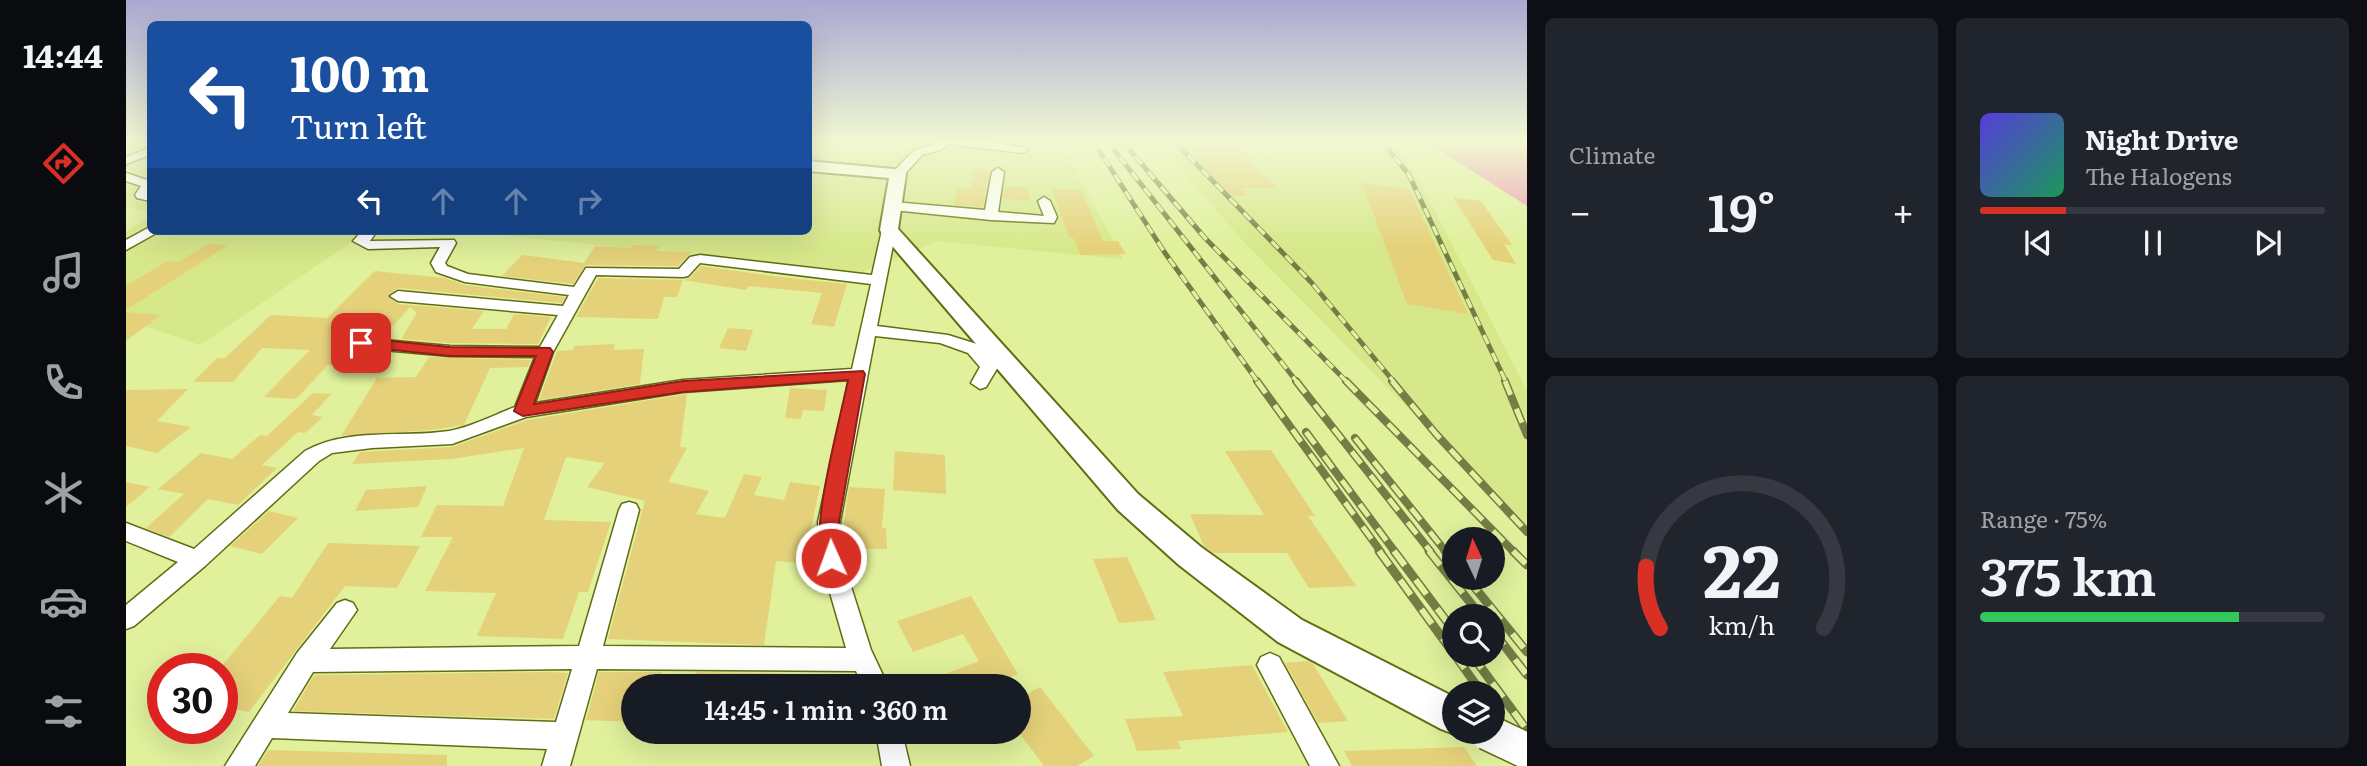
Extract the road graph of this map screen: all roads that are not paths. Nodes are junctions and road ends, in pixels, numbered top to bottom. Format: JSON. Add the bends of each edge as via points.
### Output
{"nodes":[{"id":1,"x":126,"y":177,"type":"edge"},
{"id":2,"x":898,"y":177,"type":"edge"},
{"id":3,"x":997,"y":177,"type":"edge"},
{"id":4,"x":147,"y":188,"type":"edge"},
{"id":5,"x":1044,"y":201,"type":"dead end"},
{"id":6,"x":893,"y":206,"type":"junction"},
{"id":7,"x":991,"y":216,"type":"junction"},
{"id":8,"x":889,"y":230,"type":"junction"},
{"id":9,"x":147,"y":234,"type":"edge"},
{"id":10,"x":366,"y":235,"type":"edge"},
{"id":11,"x":126,"y":246,"type":"edge"},
{"id":12,"x":878,"y":279,"type":"junction"},
{"id":13,"x":578,"y":292,"type":"junction"},
{"id":14,"x":398,"y":296,"type":"dead end"},
{"id":15,"x":567,"y":311,"type":"junction"},
{"id":16,"x":867,"y":330,"type":"junction"},
{"id":17,"x":361,"y":343,"type":"dead end"},
{"id":18,"x":545,"y":352,"type":"junction"},
{"id":19,"x":858,"y":374,"type":"junction"},
{"id":20,"x":980,"y":383,"type":"dead end"},
{"id":21,"x":523,"y":411,"type":"junction"},
{"id":22,"x":629,"y":510,"type":"dead end"},
{"id":23,"x":126,"y":533,"type":"edge"},
{"id":24,"x":197,"y":560,"type":"junction"},
{"id":25,"x":345,"y":610,"type":"dead end"},
{"id":26,"x":126,"y":619,"type":"edge"},
{"id":27,"x":588,"y":657,"type":"junction"},
{"id":28,"x":864,"y":660,"type":"junction"},
{"id":29,"x":306,"y":662,"type":"junction"},
{"id":30,"x":1270,"y":665,"type":"dead end"},
{"id":31,"x":870,"y":674,"type":"edge"},
{"id":32,"x":1442,"y":710,"type":"edge"},
{"id":33,"x":265,"y":725,"type":"junction"},
{"id":34,"x":565,"y":736,"type":"junction"},
{"id":35,"x":1505,"y":741,"type":"edge"},
{"id":36,"x":891,"y":744,"type":"edge"},
{"id":37,"x":1527,"y":751,"type":"edge"},
{"id":38,"x":239,"y":766,"type":"edge"},
{"id":39,"x":556,"y":766,"type":"edge"},
{"id":40,"x":896,"y":766,"type":"edge"},
{"id":41,"x":1325,"y":766,"type":"edge"}],
"edges":[{"from":1,"to":4,"type":"street"},
{"from":2,"to":6,"type":"street"},
{"from":3,"to":7,"type":"street"},
{"from":5,"to":7,"type":"street","via":[[1049,220]]},
{"from":6,"to":7,"type":"street"},
{"from":6,"to":8,"type":"street"},
{"from":8,"to":12,"type":"street"},
{"from":8,"to":32,"type":"street","via":[[1128,502],[1190,556],[1290,631]]},
{"from":9,"to":11,"type":"street"},
{"from":10,"to":13,"type":"street","via":[[360,241],[368,245],[449,243],[438,263],[440,269],[465,278]]},
{"from":12,"to":13,"type":"street","via":[[700,259],[683,273],[592,271]]},
{"from":12,"to":16,"type":"street"},
{"from":13,"to":15,"type":"street"},
{"from":14,"to":15,"type":"street"},
{"from":15,"to":18,"type":"street"},
{"from":16,"to":19,"type":"street"},
{"from":16,"to":20,"type":"street","via":[[942,338],[974,349],[989,367]]},
{"from":17,"to":18,"type":"street","via":[[450,351]]},
{"from":18,"to":21,"type":"street"},
{"from":19,"to":21,"type":"street","via":[[683,387]]},
{"from":19,"to":28,"type":"street","via":[[829,522],[831,558]]},
{"from":21,"to":24,"type":"street","via":[[452,437],[328,447],[312,456]]},
{"from":22,"to":27,"type":"street"},
{"from":23,"to":24,"type":"street"},
{"from":24,"to":26,"type":"street"},
{"from":25,"to":29,"type":"street"},
{"from":27,"to":28,"type":"street"},
{"from":27,"to":29,"type":"street"},
{"from":27,"to":34,"type":"street"},
{"from":28,"to":31,"type":"street"},
{"from":29,"to":33,"type":"street"},
{"from":30,"to":41,"type":"street"},
{"from":33,"to":34,"type":"street"},
{"from":33,"to":38,"type":"street"},
{"from":34,"to":39,"type":"street"},
{"from":35,"to":37,"type":"street","bridge":true},
{"from":36,"to":40,"type":"street"}]}
